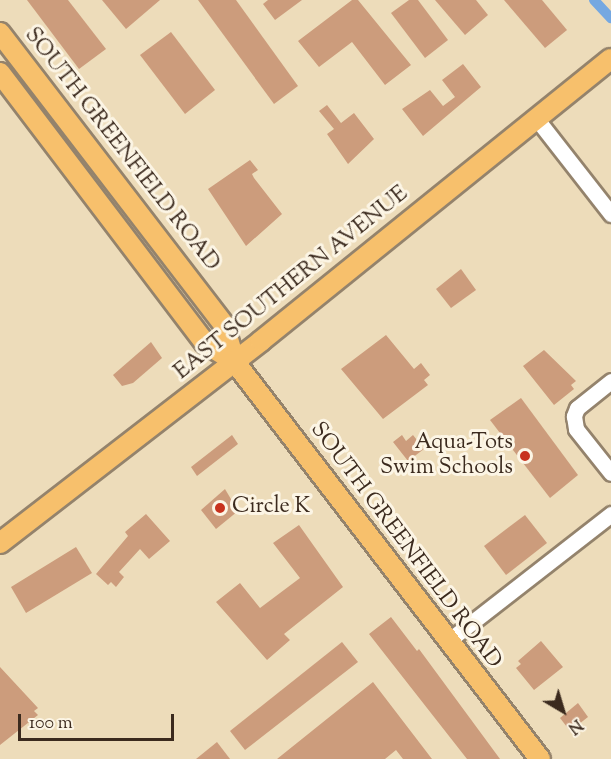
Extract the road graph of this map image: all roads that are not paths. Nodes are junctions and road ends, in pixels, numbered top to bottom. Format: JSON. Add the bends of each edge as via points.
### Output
{"nodes":[{"id":1,"x":0,"y":33,"type":"edge"},
{"id":2,"x":0,"y":56,"type":"edge"},
{"id":3,"x":611,"y":59,"type":"edge"},
{"id":4,"x":0,"y":73,"type":"edge"},
{"id":5,"x":536,"y":118,"type":"junction"},
{"id":6,"x":67,"y":120,"type":"junction"},
{"id":7,"x":55,"y":146,"type":"junction"},
{"id":8,"x":136,"y":209,"type":"junction"},
{"id":9,"x":611,"y":214,"type":"edge"},
{"id":10,"x":234,"y":361,"type":"junction"},
{"id":11,"x":611,"y":381,"type":"edge"},
{"id":12,"x":611,"y":473,"type":"edge"},
{"id":13,"x":611,"y":514,"type":"edge"},
{"id":14,"x":0,"y":543,"type":"edge"},
{"id":15,"x":448,"y":641,"type":"junction"},
{"id":16,"x":540,"y":759,"type":"edge"}],
"edges":[{"from":1,"to":6,"type":"main road","name":"SOUTH GREENFIELD ROAD"},
{"from":2,"to":6,"type":"main road","via":[[48,115],[59,122]]},
{"from":3,"to":5,"type":"main road","name":"EAST SOUTHERN AVENUE"},
{"from":4,"to":7,"type":"main road","name":"SOUTH GREENFIELD ROAD"},
{"from":5,"to":9,"type":"street"},
{"from":5,"to":10,"type":"main road","name":"EAST SOUTHERN AVENUE"},
{"from":6,"to":8,"type":"main road","name":"SOUTH GREENFIELD ROAD"},
{"from":7,"to":8,"type":"main road","via":[[71,148],[116,202]]},
{"from":7,"to":10,"type":"main road","name":"SOUTH GREENFIELD ROAD","via":[[206,343]]},
{"from":8,"to":10,"type":"main road","name":"SOUTH GREENFIELD ROAD","via":[[224,325]]},
{"from":10,"to":14,"type":"main road","name":"EAST SOUTHERN AVENUE"},
{"from":10,"to":15,"type":"main road","name":"SOUTH GREENFIELD ROAD"},
{"from":11,"to":12,"type":"street","via":[[577,408],[574,416],[576,429]]},
{"from":13,"to":15,"type":"street"},
{"from":15,"to":16,"type":"main road","name":"SOUTH GREENFIELD ROAD"}]}
